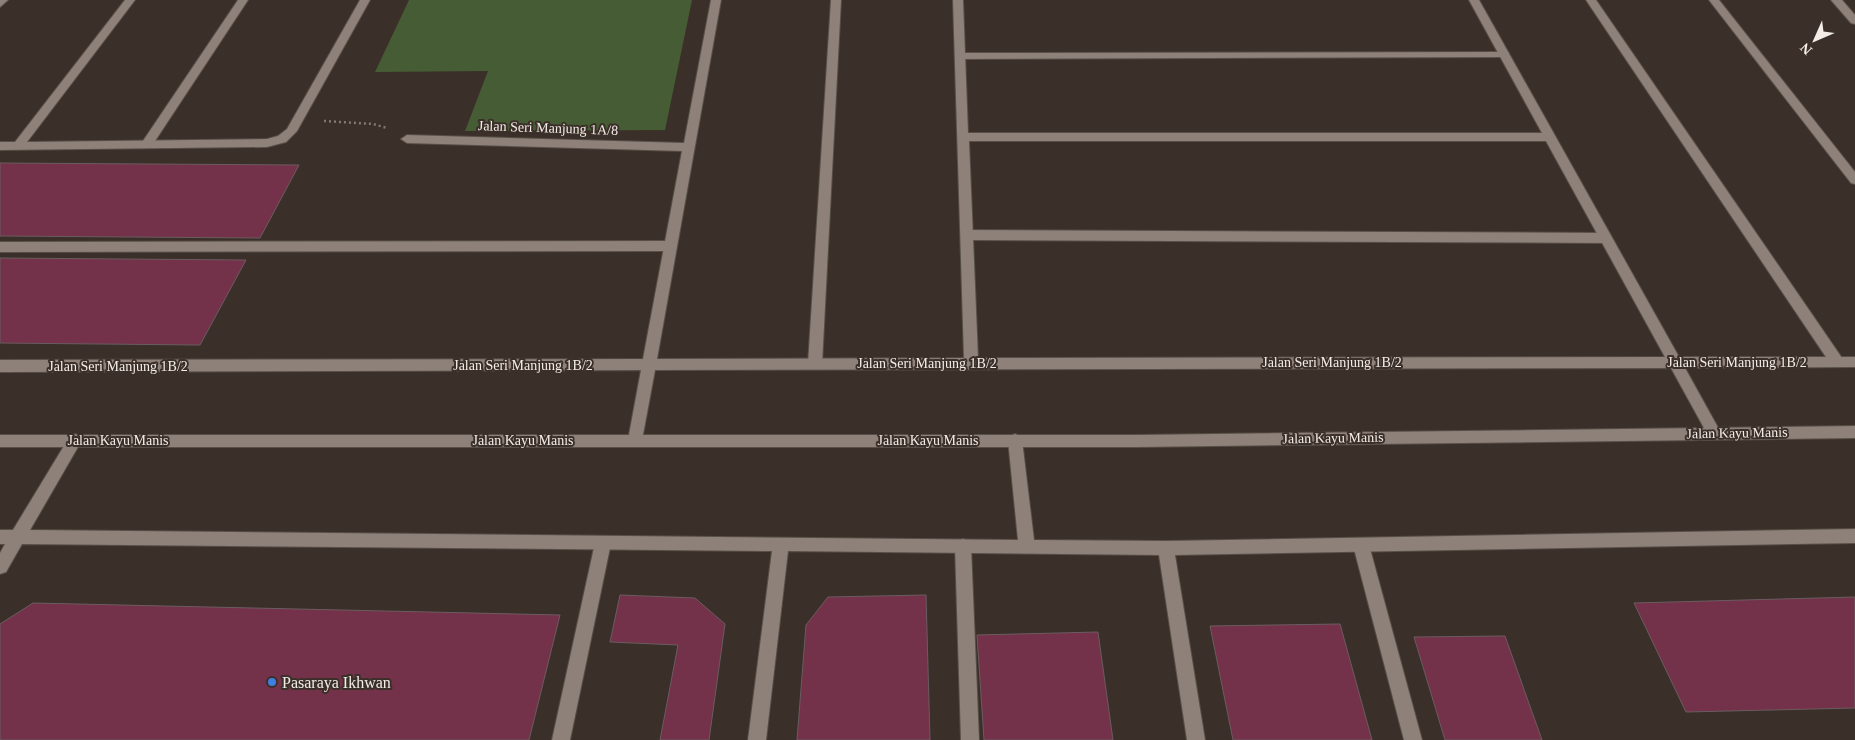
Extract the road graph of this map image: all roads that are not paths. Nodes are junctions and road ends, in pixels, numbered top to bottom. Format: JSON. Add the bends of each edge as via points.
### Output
{"nodes":[{"id":1,"x":3,"y":0,"type":"edge"},
{"id":2,"x":130,"y":0,"type":"edge"},
{"id":3,"x":244,"y":0,"type":"edge"},
{"id":4,"x":365,"y":0,"type":"edge"},
{"id":5,"x":716,"y":0,"type":"edge"},
{"id":6,"x":836,"y":0,"type":"edge"},
{"id":7,"x":958,"y":0,"type":"edge"},
{"id":8,"x":1474,"y":0,"type":"edge"},
{"id":9,"x":1591,"y":0,"type":"edge"},
{"id":10,"x":1714,"y":0,"type":"edge"},
{"id":11,"x":1836,"y":0,"type":"edge"},
{"id":12,"x":0,"y":4,"type":"edge"},
{"id":13,"x":1855,"y":21,"type":"edge"},
{"id":14,"x":1504,"y":55,"type":"junction"},
{"id":15,"x":960,"y":56,"type":"junction"},
{"id":16,"x":963,"y":137,"type":"junction"},
{"id":17,"x":1550,"y":137,"type":"junction"},
{"id":18,"x":407,"y":139,"type":"road end"},
{"id":19,"x":147,"y":144,"type":"junction"},
{"id":20,"x":0,"y":146,"type":"edge"},
{"id":21,"x":18,"y":146,"type":"junction"},
{"id":22,"x":689,"y":147,"type":"junction"},
{"id":23,"x":1855,"y":180,"type":"edge"},
{"id":24,"x":967,"y":235,"type":"junction"},
{"id":25,"x":1606,"y":238,"type":"junction"},
{"id":26,"x":670,"y":246,"type":"junction"},
{"id":27,"x":0,"y":247,"type":"edge"},
{"id":28,"x":1674,"y":362,"type":"junction"},
{"id":29,"x":1837,"y":362,"type":"junction"},
{"id":30,"x":1855,"y":362,"type":"edge"},
{"id":31,"x":971,"y":363,"type":"junction"},
{"id":32,"x":648,"y":364,"type":"junction"},
{"id":33,"x":814,"y":364,"type":"junction"},
{"id":34,"x":0,"y":366,"type":"edge"},
{"id":35,"x":1855,"y":432,"type":"edge"},
{"id":36,"x":1714,"y":433,"type":"junction"},
{"id":37,"x":75,"y":440,"type":"junction"},
{"id":38,"x":635,"y":440,"type":"junction"},
{"id":39,"x":1015,"y":440,"type":"junction"},
{"id":40,"x":0,"y":441,"type":"edge"},
{"id":41,"x":0,"y":536,"type":"edge"},
{"id":42,"x":1855,"y":536,"type":"edge"},
{"id":43,"x":19,"y":537,"type":"junction"},
{"id":44,"x":603,"y":543,"type":"junction"},
{"id":45,"x":781,"y":544,"type":"junction"},
{"id":46,"x":1361,"y":545,"type":"junction"},
{"id":47,"x":963,"y":546,"type":"junction"},
{"id":48,"x":1027,"y":547,"type":"junction"},
{"id":49,"x":1166,"y":548,"type":"junction"},
{"id":50,"x":0,"y":567,"type":"edge"},
{"id":51,"x":561,"y":740,"type":"edge"},
{"id":52,"x":757,"y":740,"type":"edge"},
{"id":53,"x":970,"y":740,"type":"edge"},
{"id":54,"x":1196,"y":740,"type":"edge"},
{"id":55,"x":1413,"y":740,"type":"edge"}],
"edges":[{"from":1,"to":12,"type":"street"},
{"from":2,"to":21,"type":"street"},
{"from":3,"to":19,"type":"street"},
{"from":4,"to":19,"type":"street","via":[[291,131],[282,139],[267,143]]},
{"from":5,"to":22,"type":"street"},
{"from":6,"to":33,"type":"street"},
{"from":7,"to":15,"type":"street"},
{"from":8,"to":14,"type":"street"},
{"from":9,"to":29,"type":"street"},
{"from":10,"to":23,"type":"street"},
{"from":11,"to":13,"type":"street"},
{"from":14,"to":15,"type":"street"},
{"from":14,"to":17,"type":"street"},
{"from":15,"to":16,"type":"street"},
{"from":16,"to":17,"type":"street"},
{"from":16,"to":24,"type":"street"},
{"from":17,"to":25,"type":"street"},
{"from":18,"to":22,"type":"street","name":"Jalan Seri Manjung 1A/8"},
{"from":19,"to":21,"type":"street"},
{"from":20,"to":21,"type":"street"},
{"from":22,"to":26,"type":"street"},
{"from":24,"to":25,"type":"street"},
{"from":24,"to":31,"type":"street"},
{"from":25,"to":28,"type":"street"},
{"from":26,"to":27,"type":"street"},
{"from":26,"to":32,"type":"street"},
{"from":28,"to":29,"type":"street","name":"Jalan Seri Manjung 1B/2"},
{"from":28,"to":31,"type":"street","name":"Jalan Seri Manjung 1B/2"},
{"from":28,"to":36,"type":"street"},
{"from":29,"to":30,"type":"street","name":"Jalan Seri Manjung 1B/2"},
{"from":31,"to":33,"type":"street","name":"Jalan Seri Manjung 1B/2"},
{"from":32,"to":33,"type":"street","name":"Jalan Seri Manjung 1B/2"},
{"from":32,"to":34,"type":"street","name":"Jalan Seri Manjung 1B/2"},
{"from":32,"to":38,"type":"street"},
{"from":35,"to":36,"type":"street","name":"Jalan Kayu Manis"},
{"from":36,"to":39,"type":"street","name":"Jalan Kayu Manis"},
{"from":37,"to":38,"type":"street","name":"Jalan Kayu Manis"},
{"from":37,"to":40,"type":"street","name":"Jalan Kayu Manis"},
{"from":37,"to":43,"type":"street"},
{"from":38,"to":39,"type":"street","name":"Jalan Kayu Manis"},
{"from":39,"to":48,"type":"street"},
{"from":41,"to":43,"type":"street"},
{"from":42,"to":46,"type":"street"},
{"from":43,"to":44,"type":"street"},
{"from":43,"to":50,"type":"street"},
{"from":44,"to":45,"type":"street"},
{"from":44,"to":51,"type":"street"},
{"from":45,"to":47,"type":"street"},
{"from":45,"to":52,"type":"street"},
{"from":46,"to":49,"type":"street"},
{"from":46,"to":55,"type":"street"},
{"from":47,"to":48,"type":"street"},
{"from":47,"to":53,"type":"street"},
{"from":48,"to":49,"type":"street"},
{"from":49,"to":54,"type":"street"}]}
